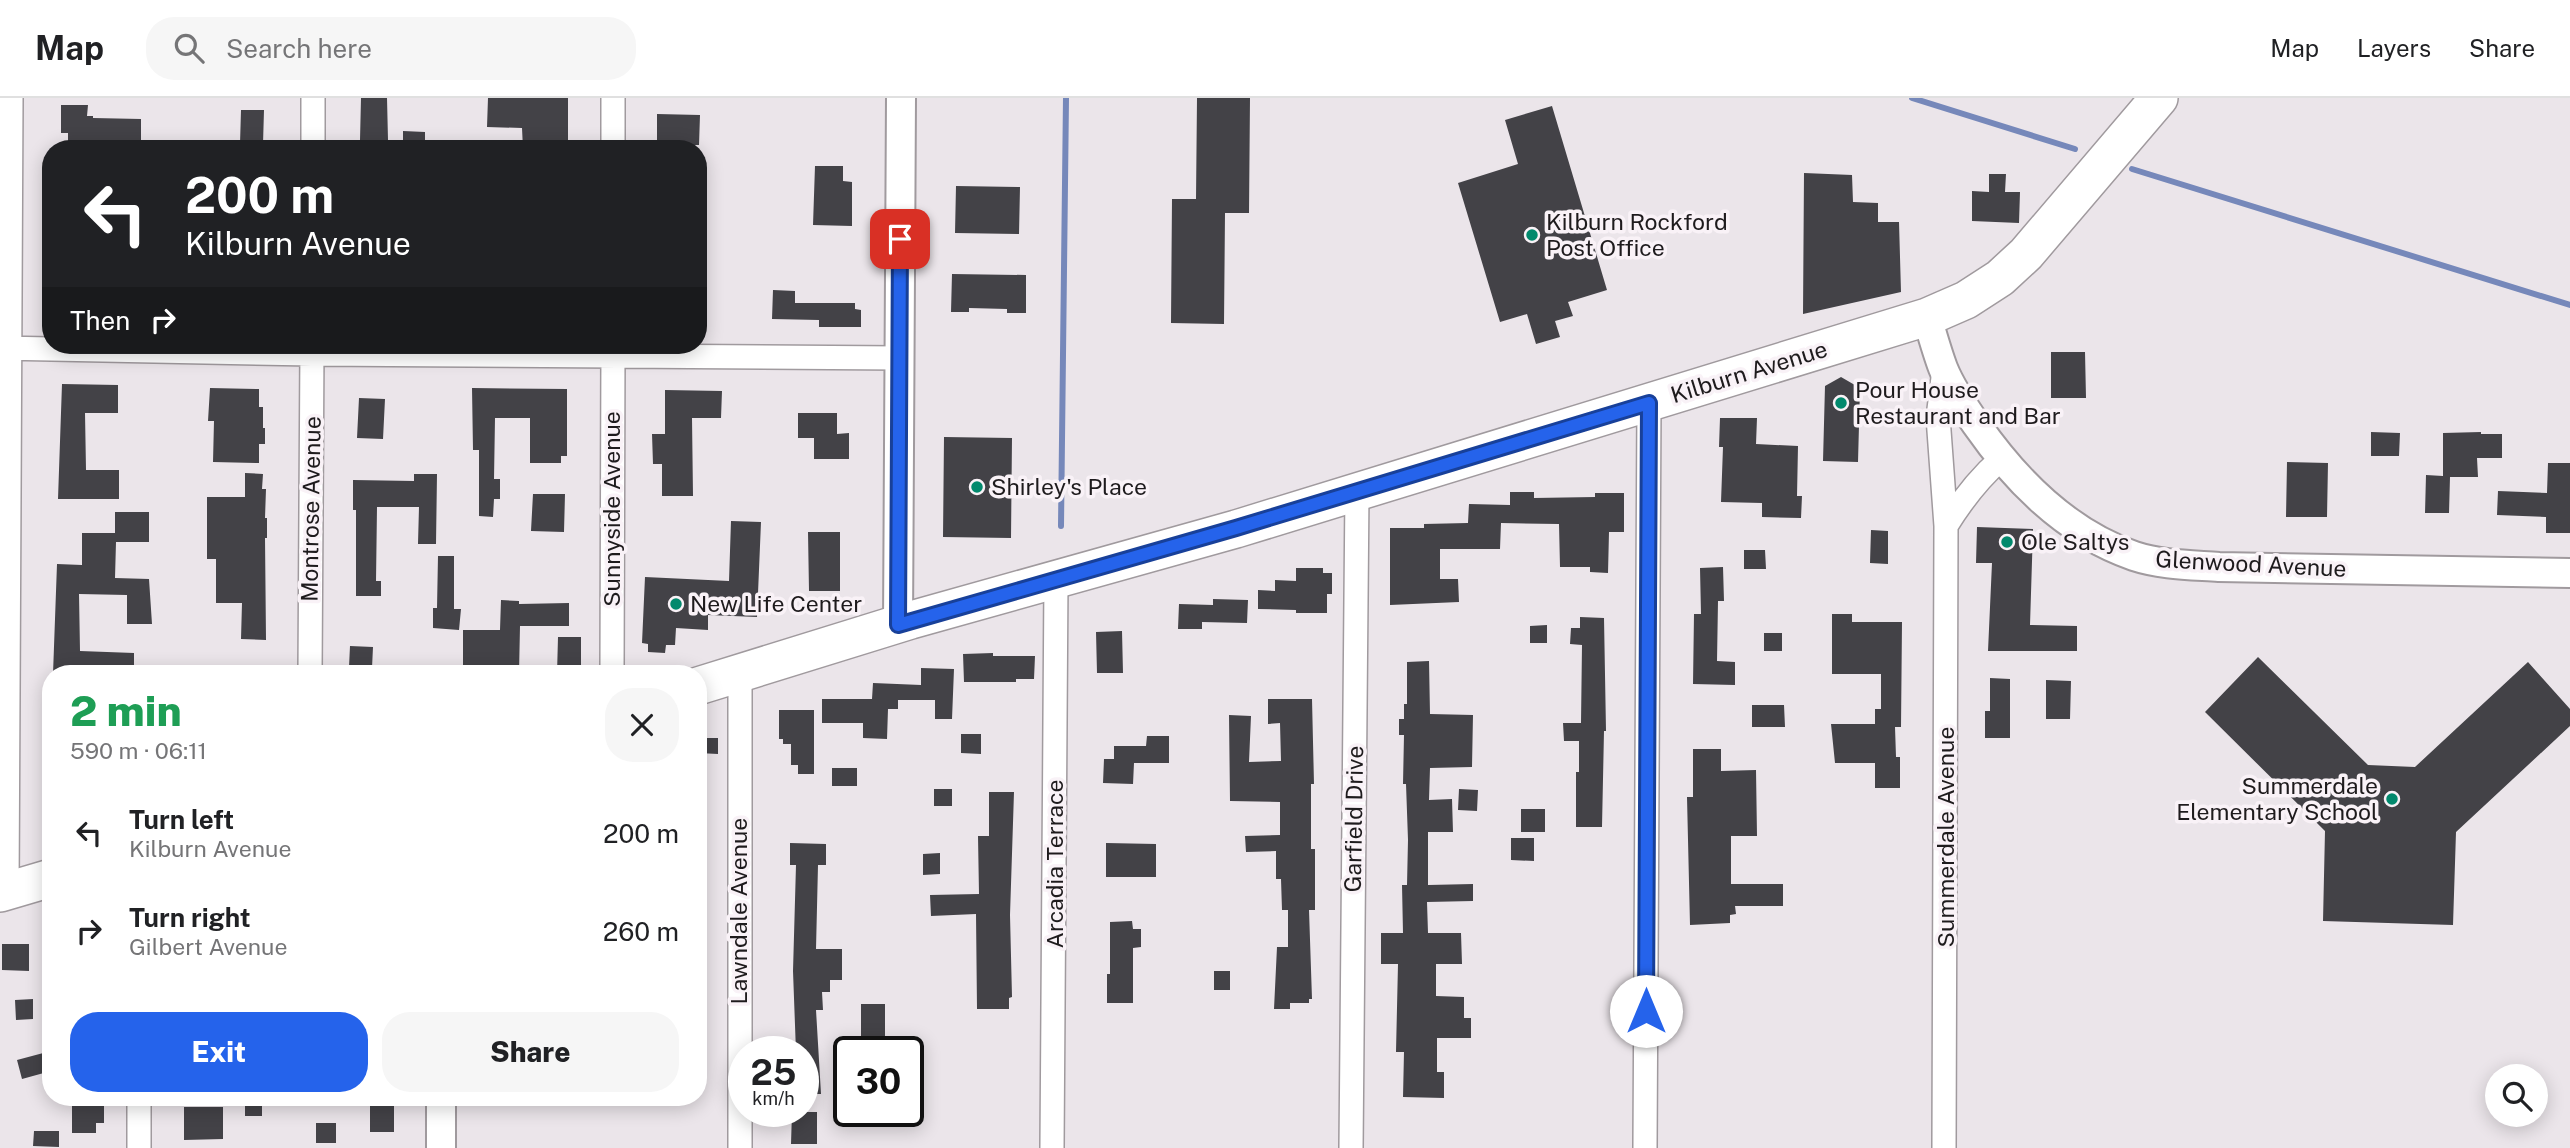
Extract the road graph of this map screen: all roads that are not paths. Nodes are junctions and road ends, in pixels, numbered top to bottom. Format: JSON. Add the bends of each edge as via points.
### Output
{"nodes":[{"id":1,"x":11,"y":98,"type":"edge"},
{"id":2,"x":313,"y":98,"type":"edge"},
{"id":3,"x":613,"y":98,"type":"edge"},
{"id":4,"x":901,"y":98,"type":"edge"},
{"id":5,"x":2159,"y":98,"type":"edge"},
{"id":6,"x":313,"y":140,"type":"edge"},
{"id":7,"x":613,"y":140,"type":"edge"},
{"id":8,"x":1927,"y":317,"type":"junction"},
{"id":9,"x":4,"y":348,"type":"edge"},
{"id":10,"x":42,"y":348,"type":"edge"},
{"id":11,"x":707,"y":353,"type":"edge"},
{"id":12,"x":312,"y":354,"type":"edge"},
{"id":13,"x":613,"y":354,"type":"edge"},
{"id":14,"x":900,"y":358,"type":"junction"},
{"id":15,"x":1944,"y":370,"type":"junction"},
{"id":16,"x":1649,"y":403,"type":"junction"},
{"id":17,"x":2001,"y":459,"type":"junction"},
{"id":18,"x":1357,"y":491,"type":"junction"},
{"id":19,"x":1946,"y":526,"type":"junction"},
{"id":20,"x":2570,"y":573,"type":"edge"},
{"id":21,"x":1056,"y":579,"type":"junction"},
{"id":22,"x":898,"y":625,"type":"junction"},
{"id":23,"x":310,"y":665,"type":"edge"},
{"id":24,"x":612,"y":665,"type":"edge"},
{"id":25,"x":740,"y":674,"type":"junction"},
{"id":26,"x":707,"y":683,"type":"edge"},
{"id":27,"x":42,"y":881,"type":"edge"},
{"id":28,"x":4,"y":892,"type":"edge"},
{"id":29,"x":139,"y":1106,"type":"edge"},
{"id":30,"x":441,"y":1106,"type":"edge"},
{"id":31,"x":139,"y":1148,"type":"edge"},
{"id":32,"x":441,"y":1148,"type":"edge"},
{"id":33,"x":740,"y":1148,"type":"edge"},
{"id":34,"x":1052,"y":1148,"type":"edge"},
{"id":35,"x":1350,"y":1148,"type":"edge"},
{"id":36,"x":1646,"y":1148,"type":"edge"},
{"id":37,"x":1944,"y":1148,"type":"edge"}],
"edges":[{"from":1,"to":9,"type":"street"},
{"from":2,"to":6,"type":"street"},
{"from":3,"to":7,"type":"street"},
{"from":4,"to":14,"type":"street"},
{"from":5,"to":8,"type":"main road","name":"Kilburn Avenue","via":[[2026,254],[1966,300]]},
{"from":8,"to":15,"type":"street","name":"Glenwood Avenue"},
{"from":8,"to":16,"type":"main road","name":"Kilburn Avenue"},
{"from":9,"to":10,"type":"street"},
{"from":9,"to":28,"type":"street"},
{"from":11,"to":14,"type":"street"},
{"from":12,"to":23,"type":"street","name":"Montrose Avenue"},
{"from":13,"to":24,"type":"street","name":"Sunnyside Avenue"},
{"from":14,"to":22,"type":"street"},
{"from":15,"to":17,"type":"street","name":"Glenwood Avenue"},
{"from":15,"to":19,"type":"street","name":"Summerdale Avenue","via":[[1938,417]]},
{"from":16,"to":18,"type":"main road","name":"Kilburn Avenue"},
{"from":16,"to":36,"type":"street"},
{"from":17,"to":19,"type":"street","via":[[1965,496]]},
{"from":17,"to":20,"type":"street","name":"Glenwood Avenue","via":[[2066,519],[2134,556],[2166,563]]},
{"from":18,"to":21,"type":"main road","name":"Kilburn Avenue"},
{"from":18,"to":35,"type":"street","name":"Garfield Drive"},
{"from":19,"to":37,"type":"street","name":"Summerdale Avenue"},
{"from":21,"to":22,"type":"main road","name":"Kilburn Avenue"},
{"from":21,"to":34,"type":"street","name":"Arcadia Terrace"},
{"from":22,"to":25,"type":"main road","name":"Kilburn Avenue"},
{"from":25,"to":26,"type":"main road","name":"Kilburn Avenue"},
{"from":25,"to":33,"type":"street","name":"Lawndale Avenue"},
{"from":27,"to":28,"type":"main road"},
{"from":29,"to":31,"type":"street"},
{"from":30,"to":32,"type":"street"}]}
